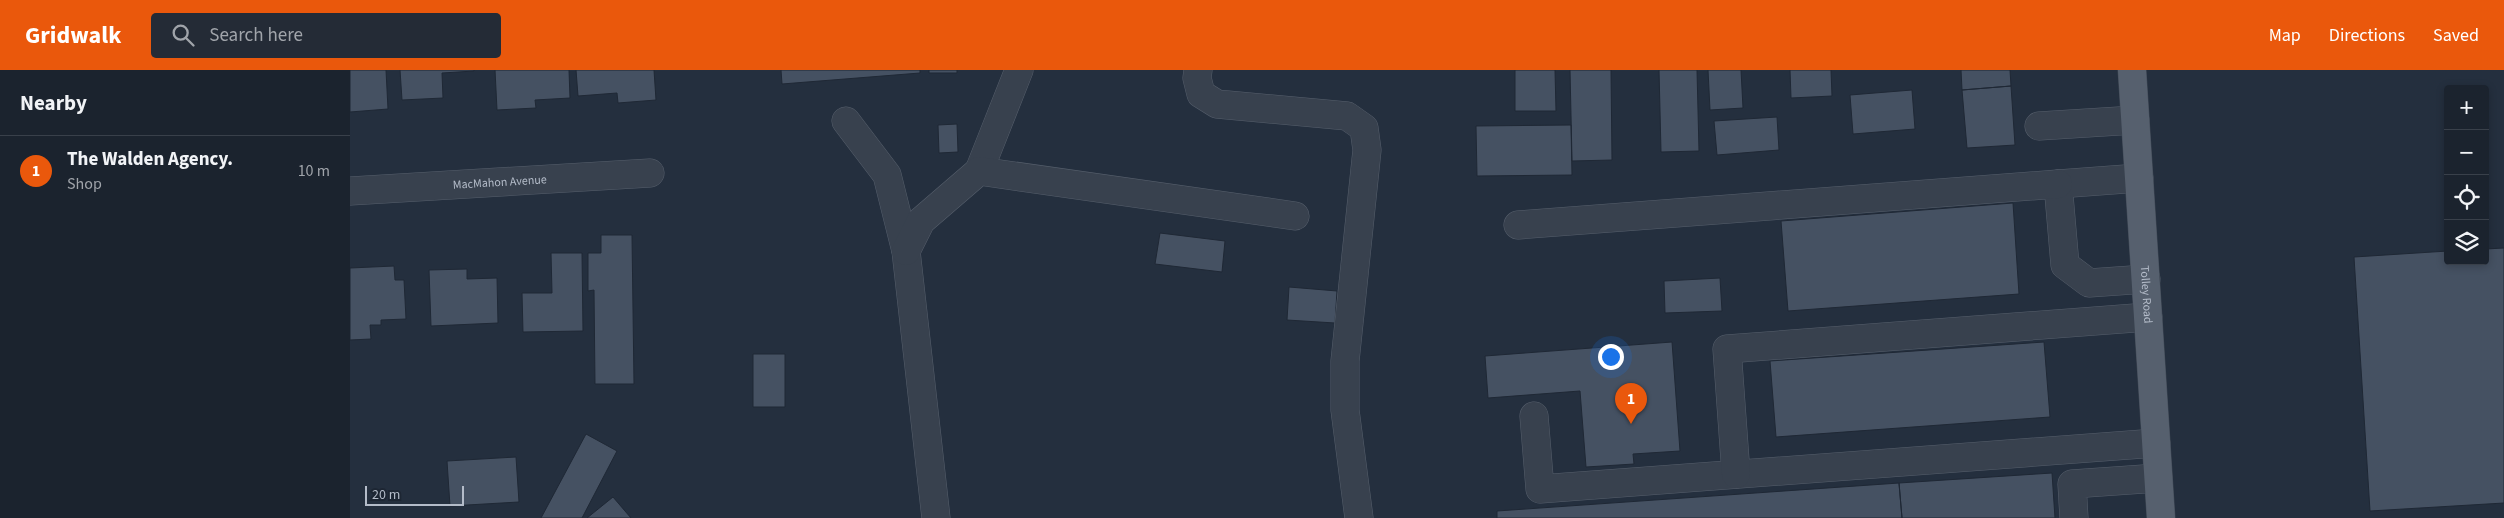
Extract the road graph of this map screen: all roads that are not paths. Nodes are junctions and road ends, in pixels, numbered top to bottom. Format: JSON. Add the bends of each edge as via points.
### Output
{"nodes":[{"id":1,"x":1019,"y":70,"type":"edge"},
{"id":2,"x":1198,"y":70,"type":"edge"},
{"id":3,"x":2132,"y":70,"type":"edge"},
{"id":4,"x":2135,"y":120,"type":"junction"},
{"id":5,"x":846,"y":122,"type":"dead end"},
{"id":6,"x":2039,"y":126,"type":"dead end"},
{"id":7,"x":979,"y":171,"type":"junction"},
{"id":8,"x":650,"y":174,"type":"dead end"},
{"id":9,"x":2139,"y":178,"type":"junction"},
{"id":10,"x":2058,"y":184,"type":"junction"},
{"id":11,"x":350,"y":191,"type":"edge"},
{"id":12,"x":1295,"y":216,"type":"dead end"},
{"id":13,"x":1518,"y":225,"type":"dead end"},
{"id":14,"x":906,"y":251,"type":"junction"},
{"id":15,"x":2146,"y":279,"type":"junction"},
{"id":16,"x":2148,"y":317,"type":"junction"},
{"id":17,"x":1534,"y":416,"type":"dead end"},
{"id":18,"x":2156,"y":443,"type":"junction"},
{"id":19,"x":1736,"y":474,"type":"junction"},
{"id":20,"x":2158,"y":478,"type":"junction"},
{"id":21,"x":936,"y":518,"type":"edge"},
{"id":22,"x":1359,"y":518,"type":"edge"},
{"id":23,"x":2074,"y":518,"type":"edge"},
{"id":24,"x":2161,"y":518,"type":"edge"}],
"edges":[{"from":1,"to":7,"type":"street"},
{"from":2,"to":22,"type":"street","via":[[1202,94],[1217,104],[1347,116],[1364,128],[1367,150],[1345,361],[1345,410]]},
{"from":3,"to":4,"type":"main road","name":"Tolley Road"},
{"from":4,"to":6,"type":"street"},
{"from":4,"to":9,"type":"main road","name":"Tolley Road"},
{"from":5,"to":14,"type":"street","via":[[887,174]]},
{"from":7,"to":12,"type":"street"},
{"from":7,"to":14,"type":"street","via":[[921,221]]},
{"from":8,"to":11,"type":"street","name":"MacMahon Avenue"},
{"from":9,"to":10,"type":"street"},
{"from":9,"to":15,"type":"main road","name":"Tolley Road"},
{"from":10,"to":13,"type":"street"},
{"from":10,"to":15,"type":"street","via":[[2065,265],[2089,283]]},
{"from":14,"to":21,"type":"street"},
{"from":15,"to":16,"type":"main road","name":"Tolley Road"},
{"from":16,"to":18,"type":"main road","name":"Tolley Road"},
{"from":16,"to":19,"type":"street","via":[[1726,348]]},
{"from":17,"to":19,"type":"street","via":[[1540,489]]},
{"from":18,"to":19,"type":"street"},
{"from":18,"to":20,"type":"main road","name":"Tolley Road"},
{"from":20,"to":23,"type":"street","via":[[2072,484]]},
{"from":20,"to":24,"type":"main road","name":"Tolley Road"}]}
